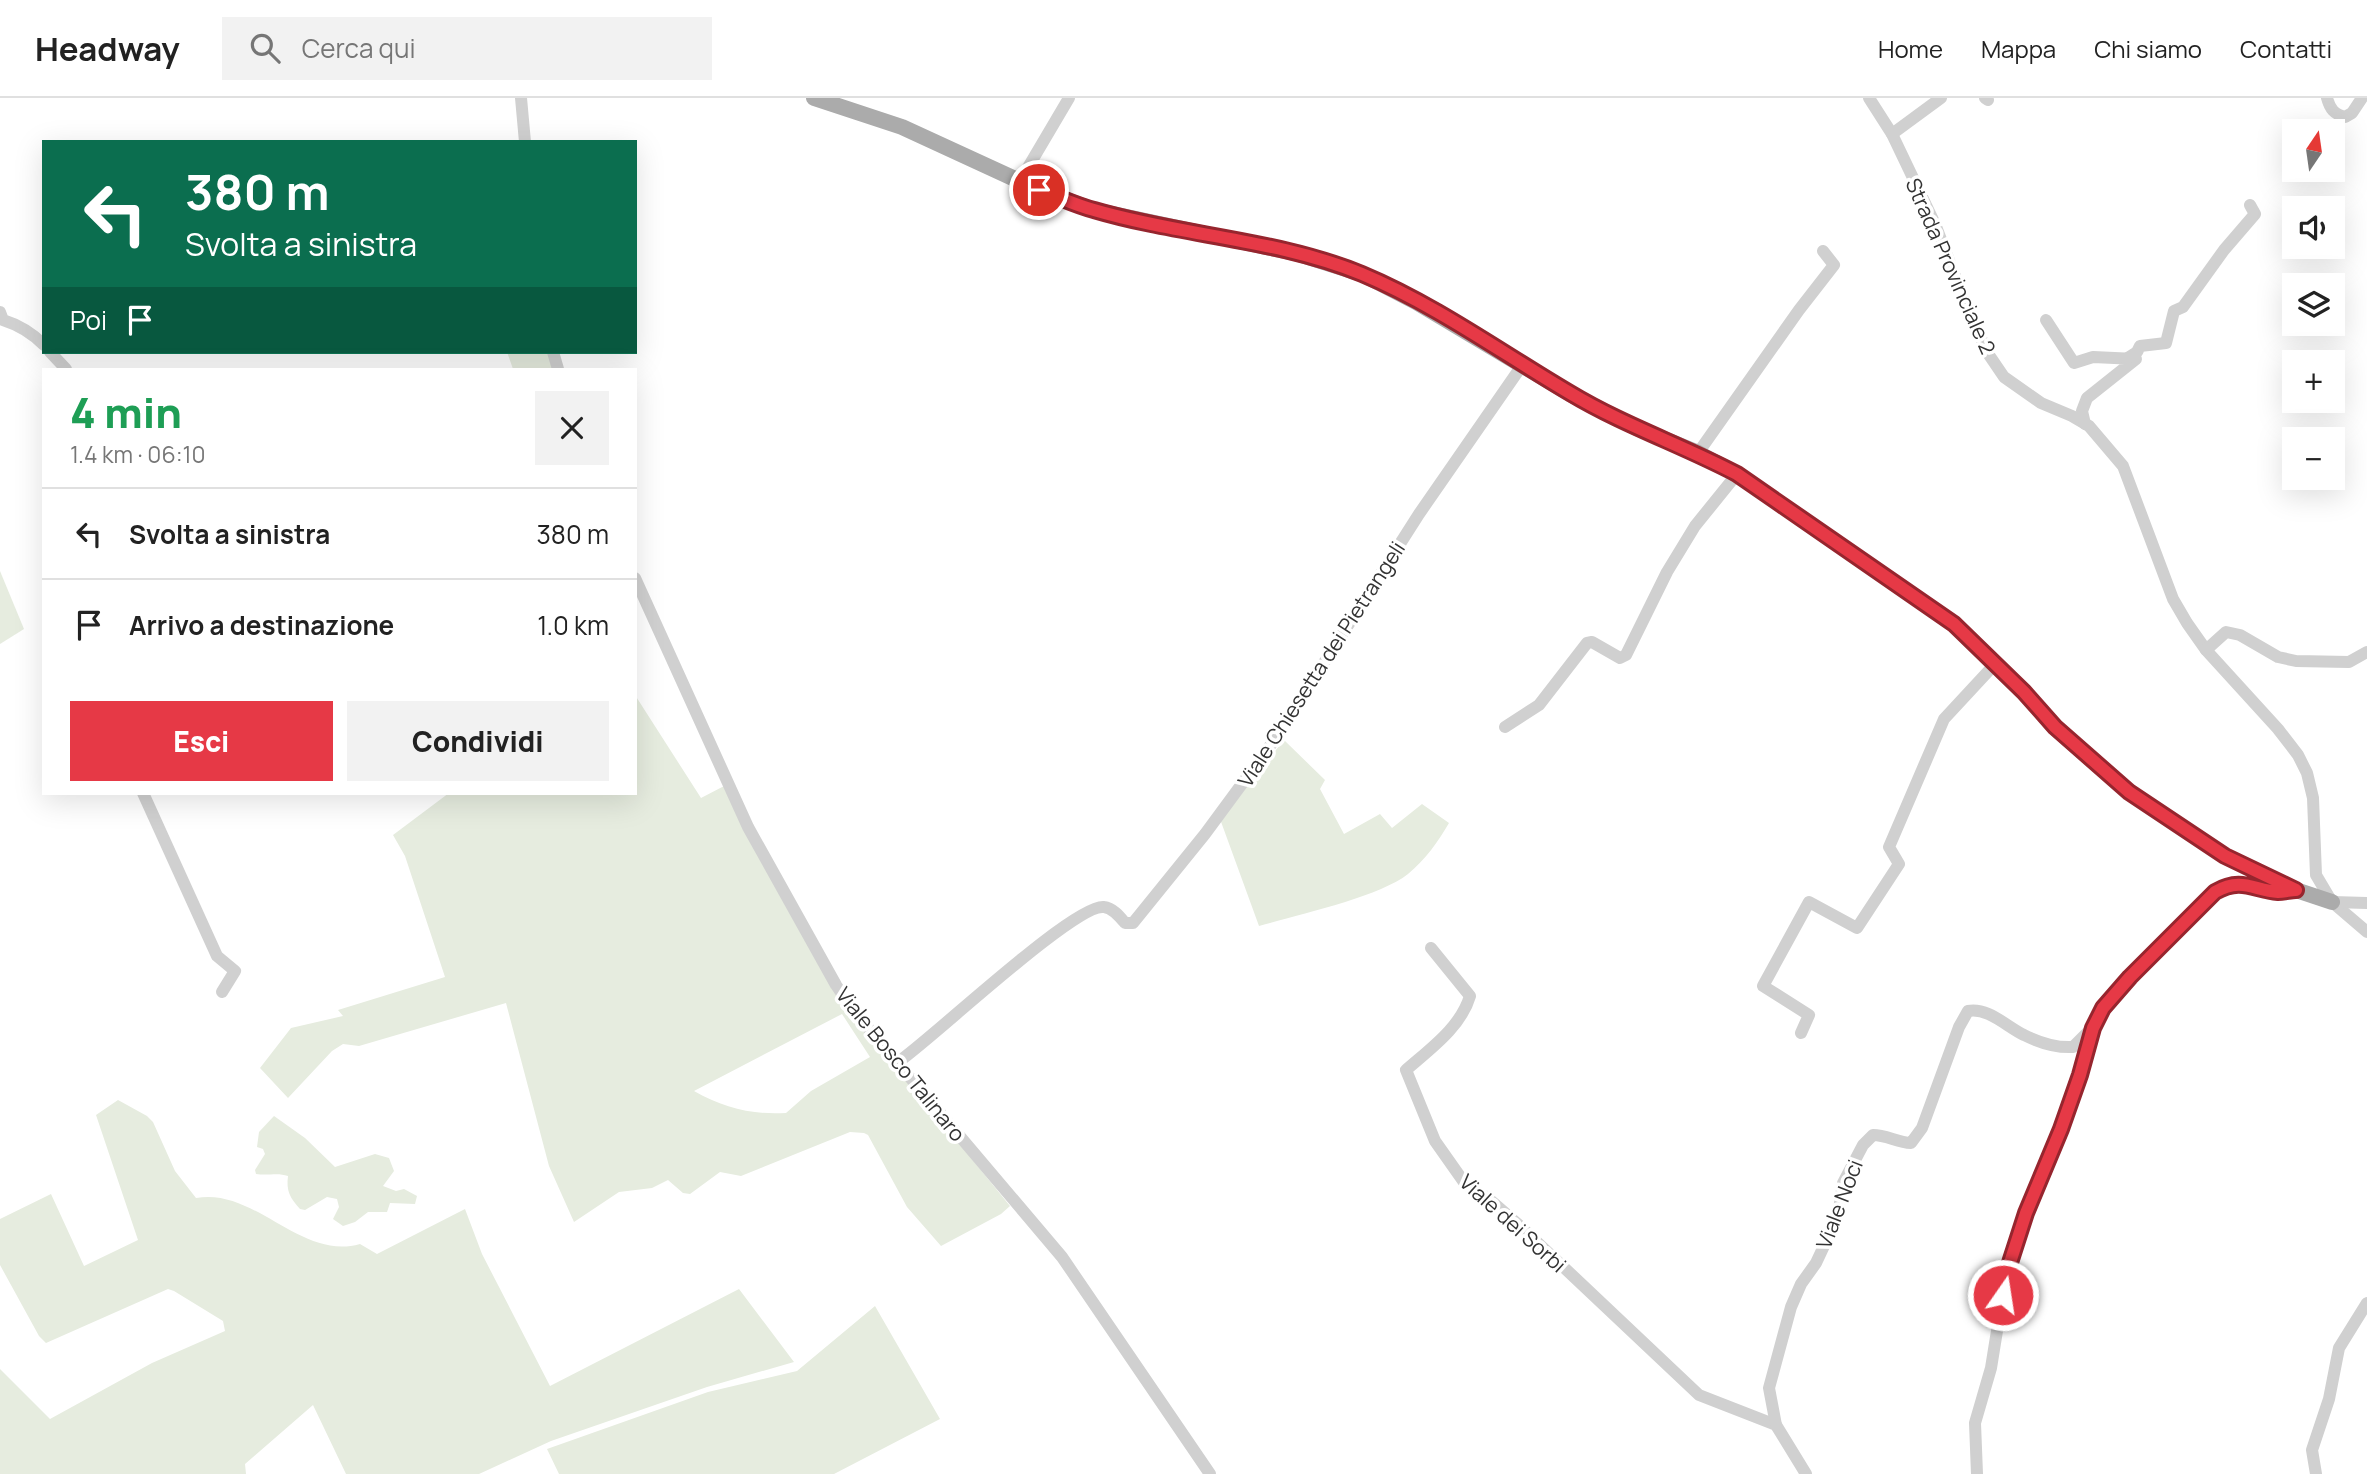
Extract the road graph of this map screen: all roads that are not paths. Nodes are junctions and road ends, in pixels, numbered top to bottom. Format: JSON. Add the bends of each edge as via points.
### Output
{"nodes":[{"id":1,"x":522,"y":98,"type":"edge"},
{"id":2,"x":814,"y":98,"type":"edge"},
{"id":3,"x":1069,"y":98,"type":"edge"},
{"id":4,"x":1868,"y":98,"type":"edge"},
{"id":5,"x":1941,"y":98,"type":"edge"},
{"id":6,"x":2328,"y":98,"type":"edge"},
{"id":7,"x":2362,"y":98,"type":"edge"},
{"id":8,"x":1892,"y":134,"type":"junction"},
{"id":9,"x":525,"y":140,"type":"edge"},
{"id":10,"x":1020,"y":181,"type":"junction"},
{"id":11,"x":2250,"y":205,"type":"dead end"},
{"id":12,"x":1823,"y":251,"type":"dead end"},
{"id":13,"x":0,"y":312,"type":"edge"},
{"id":14,"x":2046,"y":320,"type":"dead end"},
{"id":15,"x":42,"y":343,"type":"edge"},
{"id":16,"x":52,"y":354,"type":"edge"},
{"id":17,"x":2126,"y":359,"type":"junction"},
{"id":18,"x":1523,"y":364,"type":"junction"},
{"id":19,"x":65,"y":368,"type":"edge"},
{"id":20,"x":2085,"y":424,"type":"junction"},
{"id":21,"x":1698,"y":453,"type":"junction"},
{"id":22,"x":1737,"y":474,"type":"junction"},
{"id":23,"x":637,"y":582,"type":"edge"},
{"id":24,"x":2206,"y":649,"type":"junction"},
{"id":25,"x":2367,"y":652,"type":"edge"},
{"id":26,"x":1995,"y":664,"type":"junction"},
{"id":27,"x":1505,"y":727,"type":"dead end"},
{"id":28,"x":145,"y":795,"type":"edge"},
{"id":29,"x":2296,"y":890,"type":"junction"},
{"id":30,"x":2332,"y":902,"type":"junction"},
{"id":31,"x":2367,"y":903,"type":"edge"},
{"id":32,"x":2367,"y":932,"type":"edge"},
{"id":33,"x":1431,"y":948,"type":"dead end"},
{"id":34,"x":222,"y":992,"type":"dead end"},
{"id":35,"x":2093,"y":1028,"type":"junction"},
{"id":36,"x":1801,"y":1033,"type":"dead end"},
{"id":37,"x":898,"y":1062,"type":"junction"},
{"id":38,"x":2367,"y":1303,"type":"edge"},
{"id":39,"x":1776,"y":1425,"type":"junction"},
{"id":40,"x":1210,"y":1474,"type":"edge"},
{"id":41,"x":1807,"y":1474,"type":"edge"},
{"id":42,"x":1976,"y":1474,"type":"edge"},
{"id":43,"x":2316,"y":1474,"type":"edge"}],
"edges":[{"from":1,"to":9,"type":"street"},
{"from":2,"to":10,"type":"main road","via":[[902,127]]},
{"from":3,"to":10,"type":"street"},
{"from":4,"to":8,"type":"street","name":"Strada Provinciale 2"},
{"from":5,"to":8,"type":"street"},
{"from":6,"to":7,"type":"street","via":[[2337,115],[2345,117]]},
{"from":8,"to":20,"type":"street","name":"Strada Provinciale 2","via":[[1987,352],[2019,389]]},
{"from":10,"to":18,"type":"main road","via":[[1094,210],[1299,254],[1362,274]]},
{"from":11,"to":17,"type":"street","via":[[2255,214],[2183,307],[2174,311],[2166,343],[2140,346]]},
{"from":12,"to":21,"type":"street","via":[[1834,265]]},
{"from":13,"to":15,"type":"street","via":[[3,320]]},
{"from":14,"to":17,"type":"street","via":[[2074,363],[2093,356]]},
{"from":16,"to":19,"type":"street"},
{"from":17,"to":20,"type":"street","via":[[2136,359],[2087,398],[2082,411]]},
{"from":18,"to":21,"type":"main road","via":[[1570,394]]},
{"from":18,"to":37,"type":"street","name":"Viale Chiesetta dei Pietrangeli","via":[[1412,526],[1279,735],[1133,923],[1125,923],[1106,907],[1069,924]]},
{"from":20,"to":24,"type":"street","name":"Strada Provinciale 2","via":[[2123,466],[2173,599]]},
{"from":21,"to":22,"type":"main road"},
{"from":22,"to":26,"type":"main road","via":[[1954,624]]},
{"from":22,"to":27,"type":"street","via":[[1667,572],[1626,655],[1620,658],[1587,643],[1539,705]]},
{"from":23,"to":37,"type":"street","name":"Viale Bosco Talinaro","via":[[748,828],[836,985]]},
{"from":24,"to":25,"type":"street","via":[[2226,632],[2296,661],[2349,662]]},
{"from":24,"to":30,"type":"street","name":"Strada Provinciale 2","via":[[2278,729],[2307,773],[2314,798],[2316,875]]},
{"from":26,"to":29,"type":"main road","via":[[2055,727],[2129,792],[2225,856]]},
{"from":26,"to":36,"type":"street","via":[[1944,719],[1889,847],[1899,864],[1857,928],[1808,902],[1763,986],[1809,1015]]},
{"from":28,"to":34,"type":"street","via":[[217,956],[235,971]]},
{"from":29,"to":30,"type":"main road"},
{"from":29,"to":35,"type":"street","via":[[2278,892],[2238,884],[2215,892],[2130,977],[2103,1008]]},
{"from":30,"to":31,"type":"street"},
{"from":30,"to":32,"type":"street","name":"Strada Provinciale 2"},
{"from":33,"to":39,"type":"street","name":"Viale dei Sorbi","via":[[1470,996],[1466,1010],[1448,1031],[1406,1070],[1435,1141],[1466,1185],[1520,1226],[1699,1395]]},
{"from":35,"to":39,"type":"street","name":"Viale Noci","via":[[2073,1047],[2057,1048],[1990,1015],[1968,1011],[1922,1128],[1910,1143],[1872,1135],[1843,1183],[1838,1216],[1791,1307],[1769,1388]]},
{"from":35,"to":42,"type":"street","via":[[2006,1275],[1991,1368],[1975,1423]]},
{"from":37,"to":40,"type":"street","name":"Viale Bosco Talinaro","via":[[1062,1257]]},
{"from":38,"to":43,"type":"street","via":[[2339,1348],[2312,1450]]},
{"from":39,"to":41,"type":"street"}]}
